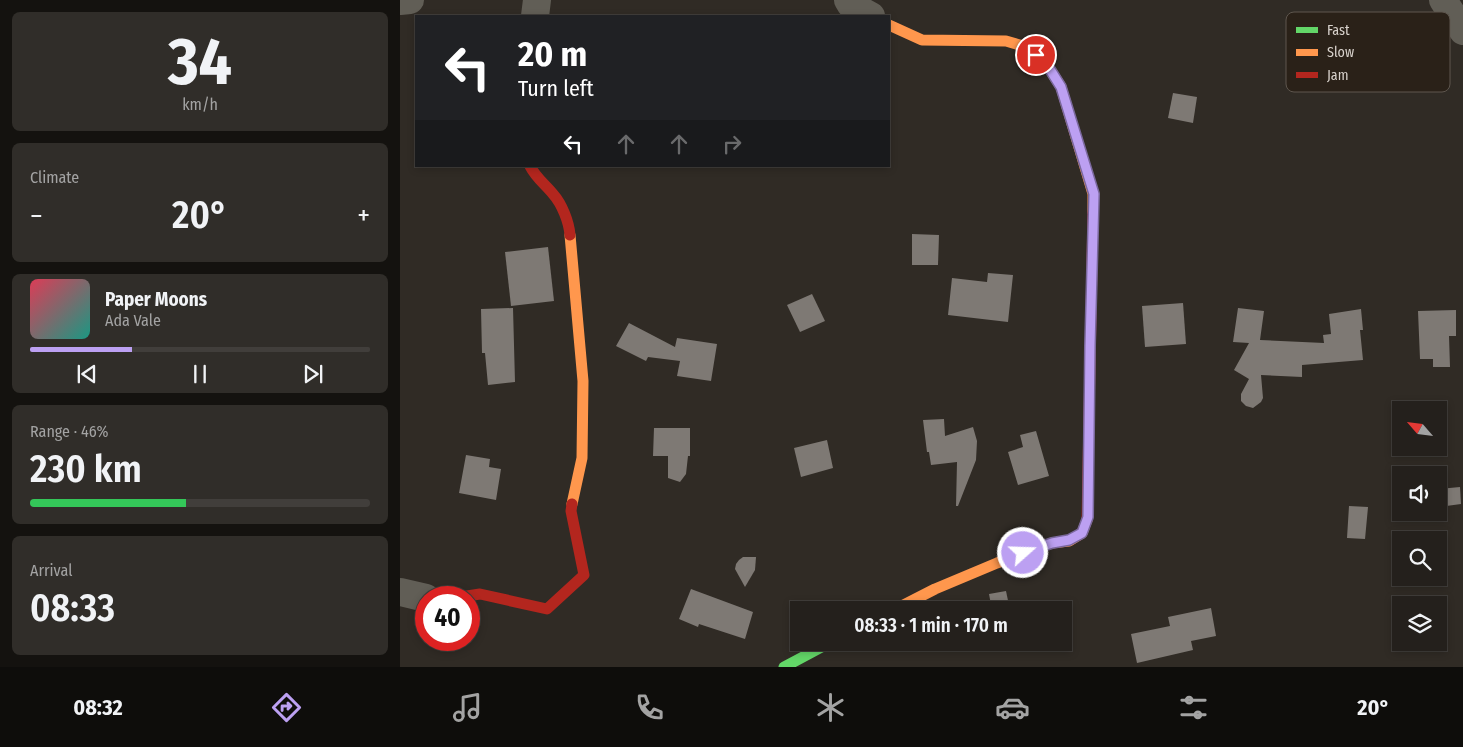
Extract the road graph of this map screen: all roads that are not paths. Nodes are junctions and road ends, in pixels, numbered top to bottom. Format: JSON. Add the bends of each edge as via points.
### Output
{"nodes":[{"id":1,"x":410,"y":0,"type":"edge"},
{"id":2,"x":537,"y":0,"type":"edge"},
{"id":3,"x":848,"y":0,"type":"edge"},
{"id":4,"x":1443,"y":0,"type":"edge"},
{"id":5,"x":400,"y":1,"type":"edge"},
{"id":6,"x":535,"y":15,"type":"edge"},
{"id":7,"x":869,"y":15,"type":"edge"},
{"id":8,"x":890,"y":25,"type":"edge"},
{"id":9,"x":1463,"y":31,"type":"edge"},
{"id":10,"x":530,"y":167,"type":"edge"},
{"id":11,"x":400,"y":592,"type":"edge"},
{"id":12,"x":480,"y":594,"type":"edge"},
{"id":13,"x":415,"y":595,"type":"edge"},
{"id":14,"x":912,"y":601,"type":"edge"},
{"id":15,"x":814,"y":651,"type":"edge"},
{"id":16,"x":784,"y":667,"type":"edge"}],
"edges":[{"from":1,"to":5,"type":"street"},
{"from":2,"to":6,"type":"street"},
{"from":3,"to":7,"type":"street"},
{"from":4,"to":9,"type":"street"},
{"from":8,"to":14,"type":"street","via":[[922,40],[1006,41],[1027,47],[1046,63],[1061,87],[1094,194],[1088,517],[1082,533],[997,563]]},
{"from":10,"to":12,"type":"street","via":[[555,196],[569,224],[583,381],[582,458],[571,511],[584,575],[547,609]]},
{"from":11,"to":13,"type":"street"},
{"from":15,"to":16,"type":"street"}]}
